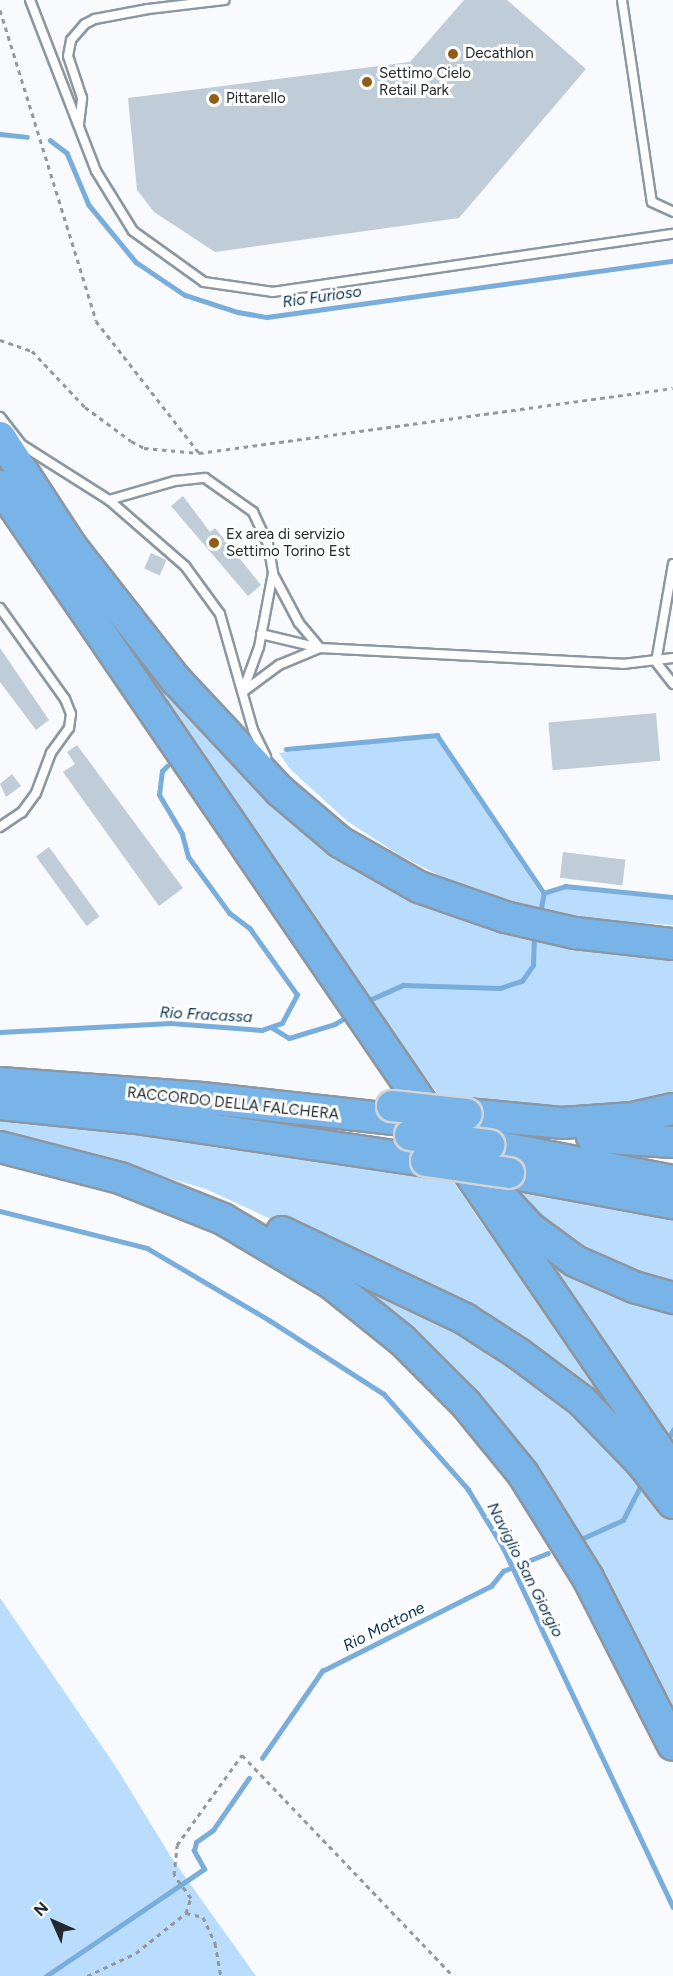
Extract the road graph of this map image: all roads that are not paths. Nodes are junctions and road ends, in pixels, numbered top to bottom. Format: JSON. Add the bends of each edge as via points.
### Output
{"nodes":[{"id":1,"x":30,"y":0,"type":"edge"},
{"id":2,"x":224,"y":0,"type":"edge"},
{"id":3,"x":622,"y":0,"type":"edge"},
{"id":4,"x":79,"y":127,"type":"junction"},
{"id":5,"x":673,"y":212,"type":"edge"},
{"id":6,"x":673,"y":234,"type":"edge"},
{"id":7,"x":0,"y":417,"type":"edge"},
{"id":8,"x":0,"y":437,"type":"edge"},
{"id":9,"x":0,"y":486,"type":"edge"},
{"id":10,"x":109,"y":500,"type":"junction"},
{"id":11,"x":673,"y":564,"type":"edge"},
{"id":12,"x":273,"y":573,"type":"junction"},
{"id":13,"x":0,"y":608,"type":"edge"},
{"id":14,"x":261,"y":634,"type":"junction"},
{"id":15,"x":320,"y":648,"type":"junction"},
{"id":16,"x":673,"y":658,"type":"edge"},
{"id":17,"x":656,"y":662,"type":"junction"},
{"id":18,"x":673,"y":684,"type":"edge"},
{"id":19,"x":243,"y":692,"type":"junction"},
{"id":20,"x":276,"y":767,"type":"dead end"},
{"id":21,"x":297,"y":793,"type":"dead end"},
{"id":22,"x":0,"y":827,"type":"edge"},
{"id":23,"x":320,"y":827,"type":"junction"},
{"id":24,"x":672,"y":944,"type":"edge"},
{"id":25,"x":386,"y":1051,"type":"junction"},
{"id":26,"x":0,"y":1083,"type":"edge"},
{"id":27,"x":0,"y":1104,"type":"edge"},
{"id":28,"x":673,"y":1109,"type":"edge"},
{"id":29,"x":478,"y":1129,"type":"junction"},
{"id":30,"x":673,"y":1142,"type":"edge"},
{"id":31,"x":0,"y":1147,"type":"edge"},
{"id":32,"x":120,"y":1178,"type":"junction"},
{"id":33,"x":673,"y":1181,"type":"edge"},
{"id":34,"x":673,"y":1203,"type":"edge"},
{"id":35,"x":673,"y":1298,"type":"edge"},
{"id":36,"x":673,"y":1472,"type":"edge"},
{"id":37,"x":673,"y":1503,"type":"edge"},
{"id":38,"x":673,"y":1745,"type":"edge"}],
"edges":[{"from":1,"to":4,"type":"lane"},
{"from":2,"to":4,"type":"lane","via":[[148,9],[85,24],[71,40],[68,56],[82,98]]},
{"from":3,"to":5,"type":"lane","via":[[652,202]]},
{"from":4,"to":6,"type":"lane","via":[[96,171],[133,231],[204,282],[273,292]]},
{"from":7,"to":10,"type":"lane","via":[[22,445]]},
{"from":8,"to":23,"type":"highway","via":[[71,546],[143,640],[215,724]]},
{"from":9,"to":25,"type":"highway"},
{"from":10,"to":12,"type":"lane","via":[[206,478],[253,512],[268,544]]},
{"from":10,"to":19,"type":"lane","via":[[185,566],[220,614]]},
{"from":11,"to":17,"type":"lane"},
{"from":12,"to":14,"type":"lane"},
{"from":12,"to":15,"type":"lane","via":[[299,623]]},
{"from":13,"to":22,"type":"lane","via":[[65,699],[71,714],[69,728],[51,753],[36,793],[22,812]]},
{"from":14,"to":15,"type":"lane"},
{"from":14,"to":19,"type":"lane"},
{"from":15,"to":17,"type":"lane","via":[[623,664]]},
{"from":15,"to":19,"type":"lane","via":[[279,665]]},
{"from":16,"to":17,"type":"lane"},
{"from":17,"to":18,"type":"lane"},
{"from":19,"to":20,"type":"lane","via":[[259,746]]},
{"from":21,"to":23,"type":"lane"},
{"from":23,"to":24,"type":"highway","via":[[389,873],[471,906],[575,933]]},
{"from":25,"to":35,"type":"highway","via":[[488,1183],[530,1227],[599,1273]]},
{"from":25,"to":36,"type":"highway"},
{"from":26,"to":29,"type":"highway","name":"RACCORDO DELLA FALCHERA","via":[[236,1101]]},
{"from":27,"to":34,"type":"highway","name":"RACCORDO DELLA FALCHERA","bridge":true,"via":[[136,1118],[509,1173]]},
{"from":28,"to":29,"type":"highway","via":[[633,1118]]},
{"from":29,"to":30,"type":"highway"},
{"from":29,"to":33,"type":"highway"},
{"from":31,"to":32,"type":"highway"},
{"from":32,"to":37,"type":"highway","via":[[237,1210],[465,1319],[582,1401],[641,1462]]},
{"from":32,"to":38,"type":"highway","via":[[214,1215],[300,1262],[364,1309],[438,1374],[523,1474],[567,1540]]}]}
